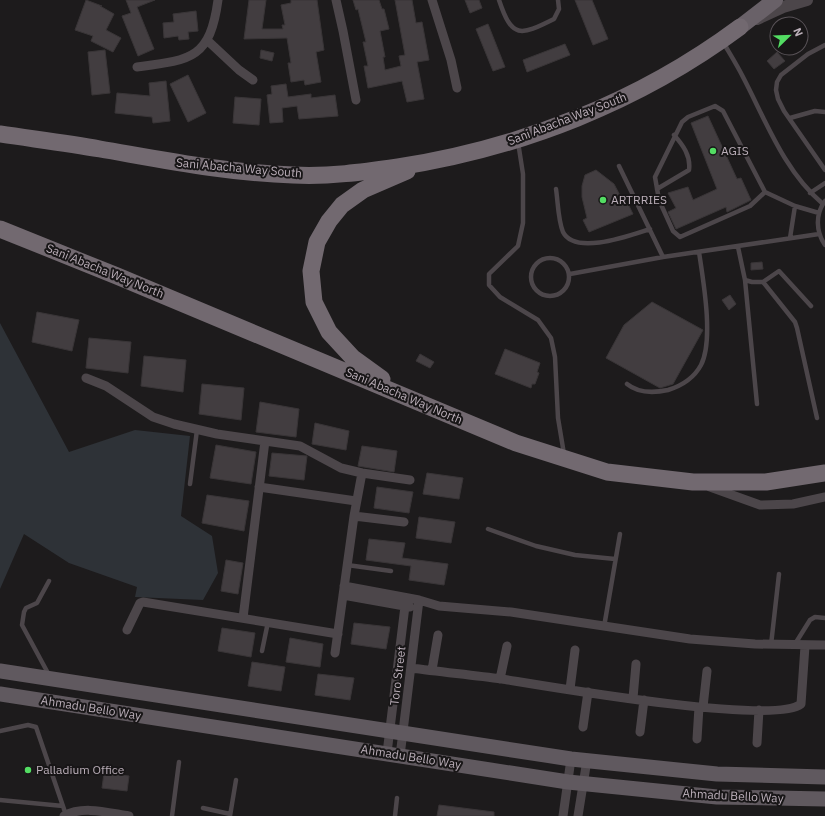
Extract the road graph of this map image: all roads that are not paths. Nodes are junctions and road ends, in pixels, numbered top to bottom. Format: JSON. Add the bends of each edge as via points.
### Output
{"nodes":[{"id":1,"x":218,"y":0,"type":"edge"},
{"id":2,"x":336,"y":0,"type":"edge"},
{"id":3,"x":432,"y":0,"type":"edge"},
{"id":4,"x":499,"y":0,"type":"edge"},
{"id":5,"x":558,"y":0,"type":"edge"},
{"id":6,"x":775,"y":0,"type":"edge"},
{"id":7,"x":806,"y":0,"type":"edge"},
{"id":8,"x":740,"y":27,"type":"junction"},
{"id":9,"x":208,"y":41,"type":"junction"},
{"id":10,"x":722,"y":41,"type":"junction"},
{"id":11,"x":825,"y":45,"type":"edge"},
{"id":12,"x":137,"y":67,"type":"dead end"},
{"id":13,"x":254,"y":80,"type":"dead end"},
{"id":14,"x":457,"y":88,"type":"dead end"},
{"id":15,"x":356,"y":100,"type":"dead end"},
{"id":16,"x":825,"y":112,"type":"edge"},
{"id":17,"x":790,"y":118,"type":"junction"},
{"id":18,"x":0,"y":134,"type":"edge"},
{"id":19,"x":674,"y":135,"type":"junction"},
{"id":20,"x":518,"y":140,"type":"junction"},
{"id":21,"x":425,"y":163,"type":"junction"},
{"id":22,"x":619,"y":166,"type":"dead end"},
{"id":23,"x":825,"y":170,"type":"edge"},
{"id":24,"x":825,"y":183,"type":"edge"},
{"id":25,"x":556,"y":189,"type":"dead end"},
{"id":26,"x":657,"y":189,"type":"junction"},
{"id":27,"x":765,"y":192,"type":"junction"},
{"id":28,"x":810,"y":193,"type":"junction"},
{"id":29,"x":824,"y":203,"type":"edge"},
{"id":30,"x":795,"y":206,"type":"junction"},
{"id":31,"x":819,"y":213,"type":"junction"},
{"id":32,"x":0,"y":229,"type":"edge"},
{"id":33,"x":650,"y":229,"type":"junction"},
{"id":34,"x":819,"y":234,"type":"junction"},
{"id":35,"x":790,"y":238,"type":"junction"},
{"id":36,"x":825,"y":245,"type":"edge"},
{"id":37,"x":738,"y":247,"type":"junction"},
{"id":38,"x":699,"y":252,"type":"junction"},
{"id":39,"x":663,"y":257,"type":"junction"},
{"id":40,"x":570,"y":274,"type":"junction"},
{"id":41,"x":744,"y":280,"type":"junction"},
{"id":42,"x":763,"y":282,"type":"junction"},
{"id":43,"x":811,"y":306,"type":"dead end"},
{"id":44,"x":86,"y":378,"type":"dead end"},
{"id":45,"x":627,"y":384,"type":"dead end"},
{"id":46,"x":757,"y":404,"type":"dead end"},
{"id":47,"x":437,"y":409,"type":"junction"},
{"id":48,"x":817,"y":418,"type":"dead end"},
{"id":49,"x":197,"y":430,"type":"junction"},
{"id":50,"x":265,"y":441,"type":"junction"},
{"id":51,"x":565,"y":459,"type":"junction"},
{"id":52,"x":362,"y":473,"type":"junction"},
{"id":53,"x":825,"y":473,"type":"edge"},
{"id":54,"x":410,"y":480,"type":"dead end"},
{"id":55,"x":693,"y":482,"type":"junction"},
{"id":56,"x":190,"y":484,"type":"dead end"},
{"id":57,"x":259,"y":486,"type":"junction"},
{"id":58,"x":825,"y":497,"type":"edge"},
{"id":59,"x":356,"y":501,"type":"junction"},
{"id":60,"x":354,"y":516,"type":"junction"},
{"id":61,"x":404,"y":522,"type":"dead end"},
{"id":62,"x":488,"y":529,"type":"dead end"},
{"id":63,"x":620,"y":534,"type":"dead end"},
{"id":64,"x":615,"y":559,"type":"junction"},
{"id":65,"x":347,"y":565,"type":"junction"},
{"id":66,"x":391,"y":571,"type":"dead end"},
{"id":67,"x":779,"y":574,"type":"dead end"},
{"id":68,"x":49,"y":580,"type":"dead end"},
{"id":69,"x":344,"y":591,"type":"junction"},
{"id":70,"x":406,"y":602,"type":"junction"},
{"id":71,"x":419,"y":604,"type":"junction"},
{"id":72,"x":244,"y":618,"type":"junction"},
{"id":73,"x":825,"y":618,"type":"edge"},
{"id":74,"x":268,"y":622,"type":"junction"},
{"id":75,"x":604,"y":627,"type":"junction"},
{"id":76,"x":127,"y":630,"type":"dead end"},
{"id":77,"x":338,"y":634,"type":"junction"},
{"id":78,"x":438,"y":635,"type":"dead end"},
{"id":79,"x":771,"y":645,"type":"junction"},
{"id":80,"x":825,"y":645,"type":"edge"},
{"id":81,"x":507,"y":646,"type":"dead end"},
{"id":82,"x":794,"y":646,"type":"junction"},
{"id":83,"x":805,"y":646,"type":"junction"},
{"id":84,"x":575,"y":650,"type":"dead end"},
{"id":85,"x":262,"y":651,"type":"dead end"},
{"id":86,"x":334,"y":652,"type":"dead end"},
{"id":87,"x":636,"y":664,"type":"dead end"},
{"id":88,"x":411,"y":668,"type":"junction"},
{"id":89,"x":432,"y":670,"type":"junction"},
{"id":90,"x":0,"y":672,"type":"edge"},
{"id":91,"x":707,"y":672,"type":"dead end"},
{"id":92,"x":500,"y":679,"type":"junction"},
{"id":93,"x":52,"y":680,"type":"junction"},
{"id":94,"x":570,"y":689,"type":"junction"},
{"id":95,"x":588,"y":692,"type":"junction"},
{"id":96,"x":0,"y":694,"type":"edge"},
{"id":97,"x":633,"y":698,"type":"junction"},
{"id":98,"x":644,"y":700,"type":"junction"},
{"id":99,"x":701,"y":707,"type":"junction"},
{"id":100,"x":759,"y":710,"type":"junction"},
{"id":101,"x":583,"y":727,"type":"dead end"},
{"id":102,"x":0,"y":731,"type":"edge"},
{"id":103,"x":640,"y":732,"type":"dead end"},
{"id":104,"x":397,"y":733,"type":"junction"},
{"id":105,"x":697,"y":739,"type":"dead end"},
{"id":106,"x":757,"y":743,"type":"dead end"},
{"id":107,"x":393,"y":754,"type":"junction"},
{"id":108,"x":571,"y":759,"type":"junction"},
{"id":109,"x":586,"y":760,"type":"junction"},
{"id":110,"x":179,"y":762,"type":"dead end"},
{"id":111,"x":825,"y":777,"type":"edge"},
{"id":112,"x":236,"y":780,"type":"dead end"},
{"id":113,"x":568,"y":782,"type":"junction"},
{"id":114,"x":584,"y":783,"type":"junction"},
{"id":115,"x":397,"y":798,"type":"dead end"},
{"id":116,"x":825,"y":799,"type":"edge"},
{"id":117,"x":0,"y":800,"type":"edge"},
{"id":118,"x":203,"y":808,"type":"dead end"},
{"id":119,"x":65,"y":812,"type":"edge"},
{"id":120,"x":230,"y":815,"type":"edge"},
{"id":121,"x":129,"y":816,"type":"edge"},
{"id":122,"x":172,"y":816,"type":"edge"},
{"id":123,"x":395,"y":816,"type":"edge"},
{"id":124,"x":564,"y":816,"type":"edge"},
{"id":125,"x":578,"y":816,"type":"edge"}],
"edges":[{"from":1,"to":9,"type":"street"},
{"from":2,"to":15,"type":"street"},
{"from":3,"to":14,"type":"street"},
{"from":4,"to":5,"type":"lane","via":[[507,22],[513,29],[521,32],[554,18],[559,9]]},
{"from":6,"to":8,"type":"highway","name":"Sani Abacha Way South"},
{"from":7,"to":8,"type":"street","via":[[783,7]]},
{"from":8,"to":10,"type":"highway","name":"Sani Abacha Way South"},
{"from":9,"to":12,"type":"street","via":[[186,58]]},
{"from":9,"to":13,"type":"street","via":[[239,70]]},
{"from":10,"to":20,"type":"highway","name":"Sani Abacha Way South","via":[[618,101]]},
{"from":10,"to":28,"type":"lane","via":[[743,76],[773,137],[793,171]]},
{"from":11,"to":17,"type":"lane","via":[[808,54],[781,75],[777,82],[778,98]]},
{"from":16,"to":17,"type":"lane","via":[[815,111]]},
{"from":17,"to":23,"type":"lane"},
{"from":18,"to":21,"type":"highway","name":"Sani Abacha Way South","via":[[178,163],[293,175],[354,173]]},
{"from":19,"to":26,"type":"lane","via":[[655,177]]},
{"from":19,"to":26,"type":"lane","via":[[684,146],[689,170]]},
{"from":19,"to":27,"type":"lane","via":[[688,117],[715,106],[721,108]]},
{"from":20,"to":21,"type":"highway","name":"Sani Abacha Way South"},
{"from":20,"to":51,"type":"lane","via":[[523,174],[523,223],[518,246],[489,274],[489,285],[500,297],[538,320],[551,338],[555,357],[558,418]]},
{"from":21,"to":47,"type":"highway","via":[[363,190],[342,205],[317,242],[311,271],[314,302],[329,332],[353,358],[382,380]]},
{"from":22,"to":33,"type":"lane"},
{"from":24,"to":28,"type":"lane"},
{"from":25,"to":33,"type":"lane","via":[[563,231],[568,239],[576,242],[601,243],[619,240]]},
{"from":26,"to":27,"type":"lane","via":[[659,200],[673,231],[680,237],[750,206]]},
{"from":27,"to":30,"type":"lane"},
{"from":28,"to":29,"type":"lane"},
{"from":29,"to":31,"type":"lane"},
{"from":30,"to":31,"type":"lane"},
{"from":30,"to":35,"type":"lane"},
{"from":31,"to":34,"type":"lane"},
{"from":32,"to":47,"type":"highway","name":"Sani Abacha Way North"},
{"from":33,"to":39,"type":"lane"},
{"from":34,"to":35,"type":"lane"},
{"from":34,"to":36,"type":"lane"},
{"from":35,"to":37,"type":"lane"},
{"from":37,"to":38,"type":"lane"},
{"from":37,"to":41,"type":"lane"},
{"from":38,"to":39,"type":"lane"},
{"from":38,"to":45,"type":"lane","via":[[707,325],[701,365],[693,377],[680,386],[661,392],[633,390]]},
{"from":39,"to":40,"type":"lane"},
{"from":40,"to":40,"type":"lane","via":[[560,259],[548,257],[533,267],[531,280],[538,292],[550,296],[557,295],[567,287]]},
{"from":41,"to":42,"type":"lane"},
{"from":41,"to":46,"type":"lane"},
{"from":42,"to":43,"type":"lane","via":[[779,271]]},
{"from":42,"to":48,"type":"lane","via":[[795,322]]},
{"from":44,"to":49,"type":"street","via":[[106,386],[153,417]]},
{"from":47,"to":51,"type":"highway","name":"Sani Abacha Way North","via":[[516,443]]},
{"from":49,"to":50,"type":"street"},
{"from":49,"to":56,"type":"lane"},
{"from":50,"to":52,"type":"street","via":[[300,446],[341,468]]},
{"from":50,"to":57,"type":"street"},
{"from":51,"to":55,"type":"highway","name":"Sani Abacha Way North","via":[[607,472]]},
{"from":52,"to":54,"type":"street"},
{"from":52,"to":59,"type":"street"},
{"from":53,"to":55,"type":"highway","name":"Sani Abacha Way North","via":[[766,482]]},
{"from":55,"to":58,"type":"street","via":[[760,505],[793,504]]},
{"from":57,"to":59,"type":"street"},
{"from":57,"to":72,"type":"street"},
{"from":59,"to":60,"type":"street"},
{"from":60,"to":61,"type":"street"},
{"from":60,"to":65,"type":"street"},
{"from":62,"to":64,"type":"lane","via":[[536,546]]},
{"from":63,"to":64,"type":"lane"},
{"from":64,"to":75,"type":"lane"},
{"from":65,"to":66,"type":"lane"},
{"from":65,"to":69,"type":"street"},
{"from":67,"to":79,"type":"lane"},
{"from":68,"to":93,"type":"lane","via":[[37,603],[24,612],[22,625]]},
{"from":69,"to":70,"type":"street"},
{"from":69,"to":77,"type":"street"},
{"from":70,"to":71,"type":"street"},
{"from":70,"to":104,"type":"street","name":"Toro Street"},
{"from":71,"to":75,"type":"street","via":[[511,612]]},
{"from":71,"to":88,"type":"street","name":"Toro Street"},
{"from":72,"to":74,"type":"street"},
{"from":72,"to":76,"type":"street","via":[[143,602]]},
{"from":73,"to":82,"type":"lane","via":[[815,617],[810,620]]},
{"from":74,"to":77,"type":"street"},
{"from":74,"to":85,"type":"lane"},
{"from":75,"to":79,"type":"street","via":[[690,639]]},
{"from":77,"to":86,"type":"street"},
{"from":78,"to":89,"type":"street"},
{"from":79,"to":82,"type":"street"},
{"from":80,"to":83,"type":"street"},
{"from":81,"to":92,"type":"street"},
{"from":82,"to":83,"type":"street"},
{"from":83,"to":100,"type":"street","via":[[801,704],[795,708]]},
{"from":84,"to":94,"type":"street"},
{"from":87,"to":97,"type":"street"},
{"from":88,"to":89,"type":"street"},
{"from":88,"to":104,"type":"street","name":"Toro Street"},
{"from":89,"to":92,"type":"street"},
{"from":90,"to":93,"type":"main road","name":"Ahmadu Bello Way"},
{"from":91,"to":99,"type":"street"},
{"from":92,"to":94,"type":"street"},
{"from":93,"to":104,"type":"main road","name":"Ahmadu Bello Way"},
{"from":94,"to":95,"type":"street"},
{"from":95,"to":97,"type":"street"},
{"from":95,"to":101,"type":"street"},
{"from":96,"to":107,"type":"main road","name":"Ahmadu Bello Way"},
{"from":97,"to":98,"type":"street"},
{"from":98,"to":99,"type":"street"},
{"from":98,"to":103,"type":"street"},
{"from":99,"to":100,"type":"street"},
{"from":99,"to":105,"type":"street"},
{"from":100,"to":106,"type":"street"},
{"from":102,"to":119,"type":"lane","via":[[28,725],[36,727]]},
{"from":104,"to":107,"type":"street","name":"Toro Street"},
{"from":104,"to":107,"type":"street","name":"Toro Street"},
{"from":104,"to":108,"type":"main road","name":"Ahmadu Bello Way"},
{"from":107,"to":113,"type":"main road","name":"Ahmadu Bello Way"},
{"from":108,"to":109,"type":"main road","name":"Ahmadu Bello Way"},
{"from":108,"to":113,"type":"street"},
{"from":109,"to":111,"type":"main road","name":"Ahmadu Bello Way","via":[[717,774]]},
{"from":109,"to":114,"type":"street"},
{"from":110,"to":122,"type":"lane"},
{"from":112,"to":120,"type":"lane"},
{"from":113,"to":114,"type":"main road","name":"Ahmadu Bello Way"},
{"from":113,"to":124,"type":"street"},
{"from":114,"to":116,"type":"main road","name":"Ahmadu Bello Way","via":[[717,798]]},
{"from":114,"to":125,"type":"street"},
{"from":115,"to":123,"type":"lane"},
{"from":117,"to":119,"type":"lane"},
{"from":118,"to":120,"type":"lane"},
{"from":119,"to":121,"type":"street","via":[[99,811]]}]}
